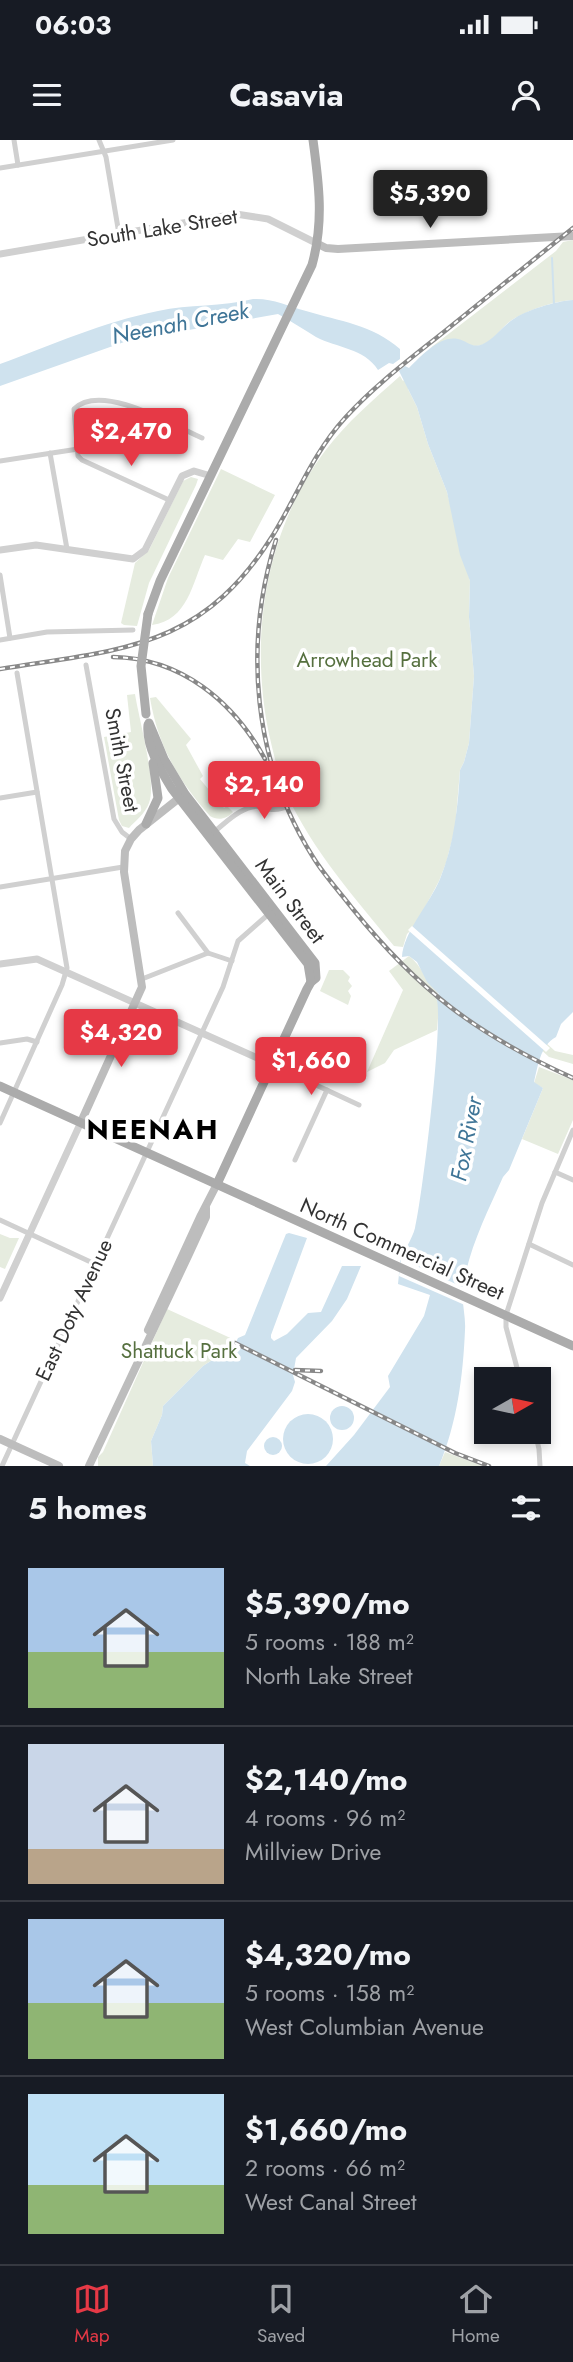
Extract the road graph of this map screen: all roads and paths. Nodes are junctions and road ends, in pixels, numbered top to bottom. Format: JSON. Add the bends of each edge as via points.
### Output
{"nodes":[{"id":1,"x":14,"y":140,"type":"edge"},
{"id":2,"x":99,"y":140,"type":"edge"},
{"id":3,"x":172,"y":140,"type":"edge"},
{"id":4,"x":313,"y":140,"type":"edge"},
{"id":5,"x":103,"y":151,"type":"junction"},
{"id":6,"x":18,"y":165,"type":"junction"},
{"id":7,"x":0,"y":168,"type":"edge"},
{"id":8,"x":119,"y":234,"type":"junction"},
{"id":9,"x":573,"y":236,"type":"edge"},
{"id":10,"x":318,"y":244,"type":"junction"},
{"id":11,"x":0,"y":254,"type":"edge"},
{"id":12,"x":202,"y":438,"type":"dead end"},
{"id":13,"x":78,"y":449,"type":"junction"},
{"id":14,"x":50,"y":453,"type":"junction"},
{"id":15,"x":0,"y":461,"type":"edge"},
{"id":16,"x":211,"y":476,"type":"junction"},
{"id":17,"x":169,"y":500,"type":"junction"},
{"id":18,"x":0,"y":550,"type":"edge"},
{"id":19,"x":67,"y":550,"type":"junction"},
{"id":20,"x":0,"y":575,"type":"edge"},
{"id":21,"x":133,"y":630,"type":"dead end"},
{"id":22,"x":10,"y":638,"type":"junction"},
{"id":23,"x":0,"y":640,"type":"edge"},
{"id":24,"x":86,"y":665,"type":"dead end"},
{"id":25,"x":17,"y":674,"type":"dead end"},
{"id":26,"x":147,"y":718,"type":"junction"},
{"id":27,"x":153,"y":751,"type":"junction"},
{"id":28,"x":37,"y":792,"type":"junction"},
{"id":29,"x":304,"y":793,"type":"dead end"},
{"id":30,"x":181,"y":796,"type":"junction"},
{"id":31,"x":0,"y":797,"type":"edge"},
{"id":32,"x":146,"y":824,"type":"junction"},
{"id":33,"x":212,"y":834,"type":"junction"},
{"id":34,"x":131,"y":839,"type":"junction"},
{"id":35,"x":123,"y":867,"type":"junction"},
{"id":36,"x":52,"y":879,"type":"junction"},
{"id":37,"x":0,"y":887,"type":"edge"},
{"id":38,"x":272,"y":911,"type":"junction"},
{"id":39,"x":177,"y":913,"type":"dead end"},
{"id":40,"x":208,"y":953,"type":"junction"},
{"id":41,"x":232,"y":961,"type":"junction"},
{"id":42,"x":0,"y":964,"type":"edge"},
{"id":43,"x":66,"y":972,"type":"junction"},
{"id":44,"x":142,"y":979,"type":"junction"},
{"id":45,"x":136,"y":1003,"type":"junction"},
{"id":46,"x":202,"y":1033,"type":"junction"},
{"id":47,"x":37,"y":1042,"type":"junction"},
{"id":48,"x":0,"y":1043,"type":"edge"},
{"id":49,"x":273,"y":1065,"type":"junction"},
{"id":50,"x":0,"y":1086,"type":"edge"},
{"id":51,"x":327,"y":1090,"type":"junction"},
{"id":52,"x":14,"y":1092,"type":"junction"},
{"id":53,"x":359,"y":1105,"type":"dead end"},
{"id":54,"x":81,"y":1122,"type":"junction"},
{"id":55,"x":0,"y":1123,"type":"edge"},
{"id":56,"x":573,"y":1130,"type":"edge"},
{"id":57,"x":147,"y":1153,"type":"junction"},
{"id":58,"x":295,"y":1160,"type":"dead end"},
{"id":59,"x":555,"y":1172,"type":"junction"},
{"id":60,"x":573,"y":1180,"type":"edge"},
{"id":61,"x":217,"y":1184,"type":"junction"},
{"id":62,"x":0,"y":1220,"type":"edge"},
{"id":63,"x":29,"y":1234,"type":"junction"},
{"id":64,"x":529,"y":1244,"type":"junction"},
{"id":65,"x":95,"y":1265,"type":"junction"},
{"id":66,"x":573,"y":1265,"type":"edge"},
{"id":67,"x":0,"y":1298,"type":"edge"},
{"id":68,"x":506,"y":1315,"type":"junction"},
{"id":69,"x":573,"y":1346,"type":"edge"},
{"id":70,"x":517,"y":1367,"type":"edge"},
{"id":71,"x":0,"y":1439,"type":"edge"},
{"id":72,"x":539,"y":1444,"type":"edge"},
{"id":73,"x":12,"y":1445,"type":"junction"},
{"id":74,"x":96,"y":1450,"type":"junction"},
{"id":75,"x":2,"y":1466,"type":"edge"},
{"id":76,"x":60,"y":1466,"type":"edge"},
{"id":77,"x":89,"y":1466,"type":"edge"},
{"id":78,"x":96,"y":1466,"type":"edge"},
{"id":79,"x":540,"y":1466,"type":"edge"}],
"edges":[{"from":1,"to":6,"type":"street"},
{"from":2,"to":5,"type":"street"},
{"from":3,"to":5,"type":"street"},
{"from":4,"to":10,"type":"main road","name":"Main Street","via":[[321,204]]},
{"from":5,"to":6,"type":"street"},
{"from":5,"to":8,"type":"street"},
{"from":6,"to":7,"type":"street"},
{"from":8,"to":10,"type":"street","name":"South Lake Street","via":[[244,214],[268,219]]},
{"from":8,"to":11,"type":"street","name":"South Lake Street"},
{"from":9,"to":10,"type":"main road","via":[[338,249]]},
{"from":10,"to":16,"type":"main road","name":"Main Street","via":[[308,276]]},
{"from":12,"to":13,"type":"street","via":[[119,401],[101,400],[73,410]]},
{"from":13,"to":14,"type":"street"},
{"from":13,"to":17,"type":"street","via":[[82,460]]},
{"from":14,"to":15,"type":"street"},
{"from":14,"to":19,"type":"street"},
{"from":16,"to":17,"type":"street","via":[[194,471],[185,474]]},
{"from":16,"to":26,"type":"main road","name":"Main Street","bridge":true,"via":[[148,614],[141,666]]},
{"from":17,"to":19,"type":"street","via":[[137,558]]},
{"from":18,"to":19,"type":"street","via":[[37,545]]},
{"from":20,"to":22,"type":"street"},
{"from":21,"to":22,"type":"street","via":[[47,632]]},
{"from":22,"to":23,"type":"street"},
{"from":24,"to":34,"type":"street","name":"Smith Street","via":[[114,819]]},
{"from":25,"to":28,"type":"street"},
{"from":26,"to":27,"type":"main road","name":"Main Street"},
{"from":26,"to":30,"type":"main road","name":"Main Street"},
{"from":27,"to":30,"type":"main road","name":"Main Street","via":[[164,777]]},
{"from":27,"to":32,"type":"main road","via":[[158,792]]},
{"from":28,"to":31,"type":"street"},
{"from":28,"to":36,"type":"street"},
{"from":29,"to":33,"type":"street","via":[[280,809],[244,809]]},
{"from":30,"to":32,"type":"main road"},
{"from":30,"to":33,"type":"main road","name":"Main Street"},
{"from":32,"to":34,"type":"main road"},
{"from":33,"to":38,"type":"main road","name":"Main Street"},
{"from":34,"to":35,"type":"main road","name":"Smith Street"},
{"from":35,"to":36,"type":"street"},
{"from":35,"to":44,"type":"main road","name":"Smith Street"},
{"from":36,"to":37,"type":"street"},
{"from":36,"to":43,"type":"street"},
{"from":38,"to":41,"type":"street","name":"East Doty Avenue","via":[[238,941]]},
{"from":38,"to":49,"type":"main road","name":"Main Street","via":[[315,962],[317,975]]},
{"from":39,"to":40,"type":"street"},
{"from":40,"to":41,"type":"street"},
{"from":40,"to":44,"type":"street"},
{"from":41,"to":46,"type":"street","name":"East Doty Avenue"},
{"from":42,"to":43,"type":"street","via":[[37,959]]},
{"from":43,"to":45,"type":"street"},
{"from":43,"to":47,"type":"street"},
{"from":44,"to":45,"type":"main road"},
{"from":45,"to":46,"type":"street"},
{"from":45,"to":54,"type":"main road"},
{"from":46,"to":49,"type":"street"},
{"from":46,"to":57,"type":"street","name":"East Doty Avenue"},
{"from":47,"to":48,"type":"street"},
{"from":47,"to":52,"type":"street"},
{"from":49,"to":51,"type":"street"},
{"from":49,"to":61,"type":"main road"},
{"from":50,"to":52,"type":"main road","name":"North Commercial Street"},
{"from":51,"to":53,"type":"street"},
{"from":51,"to":58,"type":"street"},
{"from":52,"to":54,"type":"main road","name":"North Commercial Street"},
{"from":52,"to":55,"type":"street"},
{"from":54,"to":57,"type":"main road","name":"North Commercial Street"},
{"from":54,"to":63,"type":"street"},
{"from":56,"to":59,"type":"street"},
{"from":57,"to":61,"type":"main road","name":"North Commercial Street"},
{"from":57,"to":65,"type":"street","name":"East Doty Avenue"},
{"from":59,"to":60,"type":"street"},
{"from":59,"to":64,"type":"street"},
{"from":61,"to":68,"type":"main road","name":"North Commercial Street"},
{"from":61,"to":74,"type":"main road"},
{"from":62,"to":63,"type":"street"},
{"from":63,"to":65,"type":"street"},
{"from":63,"to":67,"type":"street"},
{"from":64,"to":66,"type":"street"},
{"from":64,"to":68,"type":"street"},
{"from":65,"to":73,"type":"street","name":"East Doty Avenue"},
{"from":68,"to":69,"type":"main road","name":"North Commercial Street"},
{"from":68,"to":70,"type":"street"},
{"from":71,"to":73,"type":"main road"},
{"from":72,"to":79,"type":"street"},
{"from":73,"to":75,"type":"street","name":"East Doty Avenue"},
{"from":73,"to":76,"type":"main road"},
{"from":74,"to":77,"type":"main road"},
{"from":74,"to":78,"type":"main road"}]}
